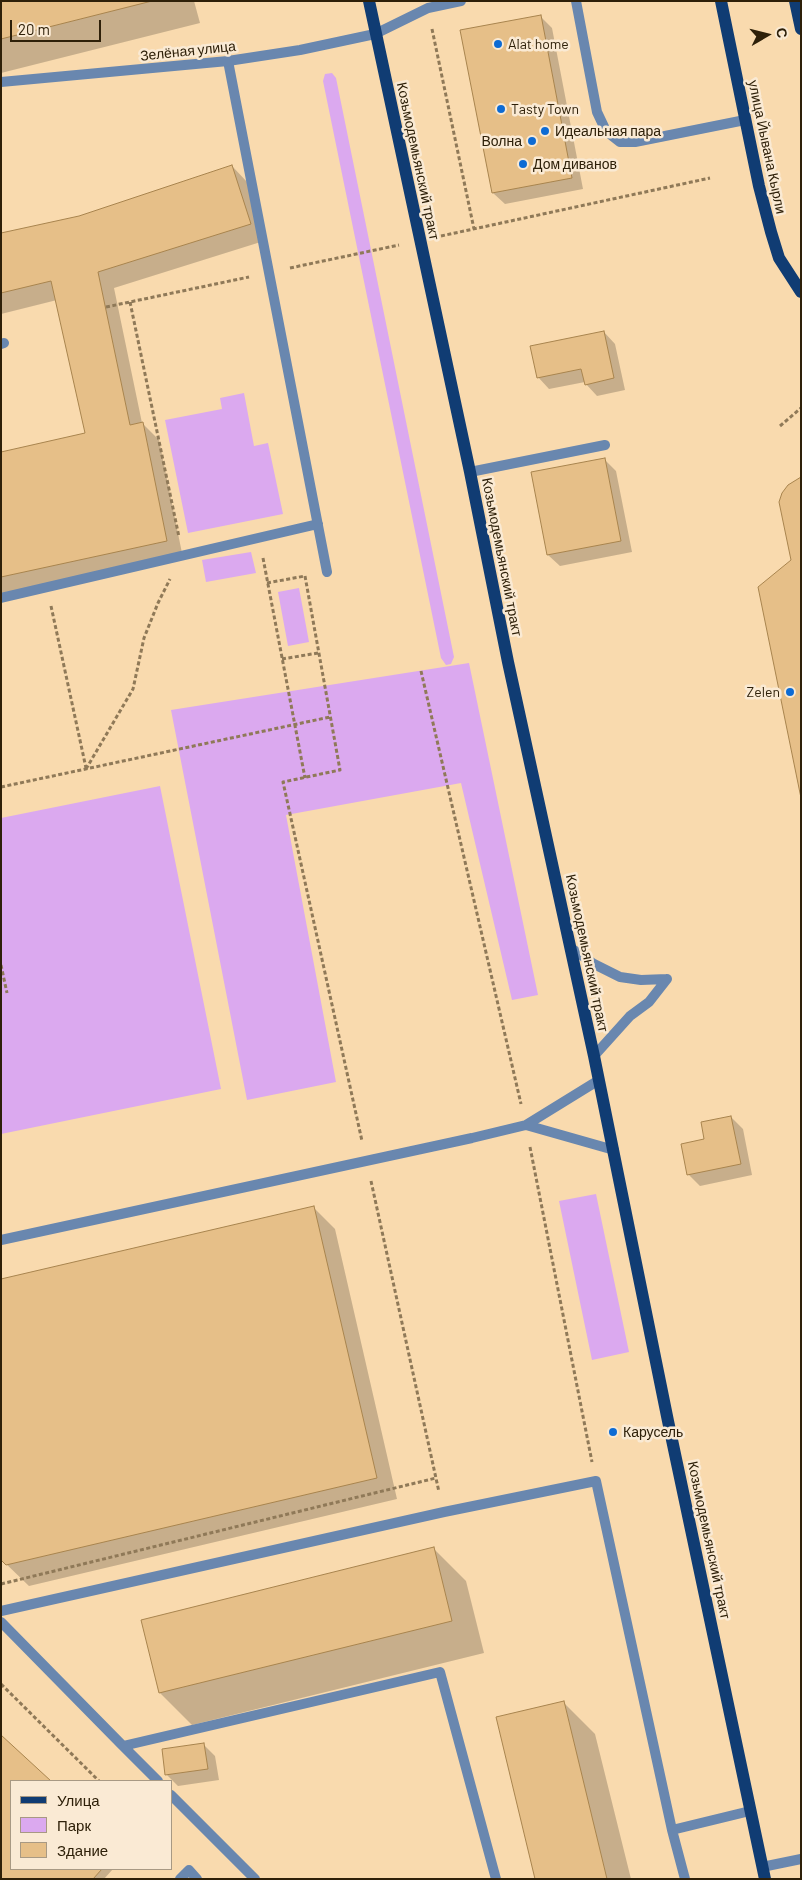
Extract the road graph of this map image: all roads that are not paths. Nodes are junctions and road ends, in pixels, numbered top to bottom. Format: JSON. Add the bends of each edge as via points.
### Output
{"nodes":[{"id":1,"x":369,"y":1,"type":"edge"},
{"id":2,"x":461,"y":1,"type":"edge"},
{"id":3,"x":576,"y":1,"type":"edge"},
{"id":4,"x":721,"y":1,"type":"edge"},
{"id":5,"x":795,"y":1,"type":"edge"},
{"id":6,"x":801,"y":29,"type":"edge"},
{"id":7,"x":376,"y":34,"type":"junction"},
{"id":8,"x":228,"y":61,"type":"junction"},
{"id":9,"x":1,"y":82,"type":"edge"},
{"id":10,"x":745,"y":120,"type":"junction"},
{"id":11,"x":801,"y":292,"type":"edge"},
{"id":12,"x":605,"y":445,"type":"dead end"},
{"id":13,"x":470,"y":472,"type":"junction"},
{"id":14,"x":318,"y":524,"type":"junction"},
{"id":15,"x":328,"y":572,"type":"road end"},
{"id":16,"x":1,"y":598,"type":"edge"},
{"id":17,"x":571,"y":948,"type":"junction"},
{"id":18,"x":594,"y":1056,"type":"junction"},
{"id":19,"x":599,"y":1080,"type":"junction"},
{"id":20,"x":526,"y":1125,"type":"junction"},
{"id":21,"x":614,"y":1150,"type":"junction"},
{"id":22,"x":1,"y":1240,"type":"edge"},
{"id":23,"x":1,"y":1611,"type":"edge"},
{"id":24,"x":1,"y":1622,"type":"edge"},
{"id":25,"x":122,"y":1746,"type":"junction"},
{"id":26,"x":157,"y":1780,"type":"edge"},
{"id":27,"x":172,"y":1796,"type":"edge"},
{"id":28,"x":750,"y":1811,"type":"junction"},
{"id":29,"x":672,"y":1830,"type":"junction"},
{"id":30,"x":801,"y":1859,"type":"edge"},
{"id":31,"x":764,"y":1873,"type":"edge"},
{"id":32,"x":180,"y":1879,"type":"edge"},
{"id":33,"x":197,"y":1879,"type":"edge"},
{"id":34,"x":255,"y":1879,"type":"edge"},
{"id":35,"x":496,"y":1879,"type":"edge"},
{"id":36,"x":684,"y":1879,"type":"edge"}],
"edges":[{"from":1,"to":7,"type":"main road"},
{"from":2,"to":7,"type":"street","name":"Зелёная улица","via":[[428,8]]},
{"from":3,"to":10,"type":"street","via":[[597,112],[606,130],[620,142],[635,142]]},
{"from":4,"to":10,"type":"main road","name":"улица Йывана Кырли"},
{"from":5,"to":6,"type":"main road"},
{"from":7,"to":8,"type":"street","name":"Зелёная улица"},
{"from":7,"to":13,"type":"main road","name":"Козьмодемьянский тракт"},
{"from":8,"to":9,"type":"street","name":"Зелёная улица"},
{"from":8,"to":14,"type":"street"},
{"from":10,"to":11,"type":"main road","name":"улица Йывана Кырли","via":[[770,232],[779,258]]},
{"from":12,"to":13,"type":"street"},
{"from":13,"to":17,"type":"main road","name":"Козьмодемьянский тракт"},
{"from":14,"to":15,"type":"street"},
{"from":14,"to":16,"type":"street"},
{"from":17,"to":18,"type":"main road","name":"Козьмодемьянский тракт"},
{"from":17,"to":18,"type":"street","via":[[620,977],[667,979],[649,1002],[630,1016]]},
{"from":18,"to":19,"type":"main road","name":"Козьмодемьянский тракт"},
{"from":19,"to":20,"type":"street"},
{"from":19,"to":21,"type":"main road","name":"Козьмодемьянский тракт"},
{"from":20,"to":21,"type":"street"},
{"from":20,"to":22,"type":"street"},
{"from":21,"to":28,"type":"main road","name":"Козьмодемьянский тракт"},
{"from":23,"to":29,"type":"street","via":[[596,1481]]},
{"from":24,"to":25,"type":"street"},
{"from":25,"to":26,"type":"street"},
{"from":25,"to":35,"type":"street","via":[[440,1672]]},
{"from":27,"to":34,"type":"street"},
{"from":28,"to":29,"type":"street"},
{"from":28,"to":31,"type":"main road","name":"Козьмодемьянский тракт"},
{"from":29,"to":36,"type":"street"},
{"from":30,"to":31,"type":"street"},
{"from":32,"to":33,"type":"street","via":[[188,1870]]}]}
